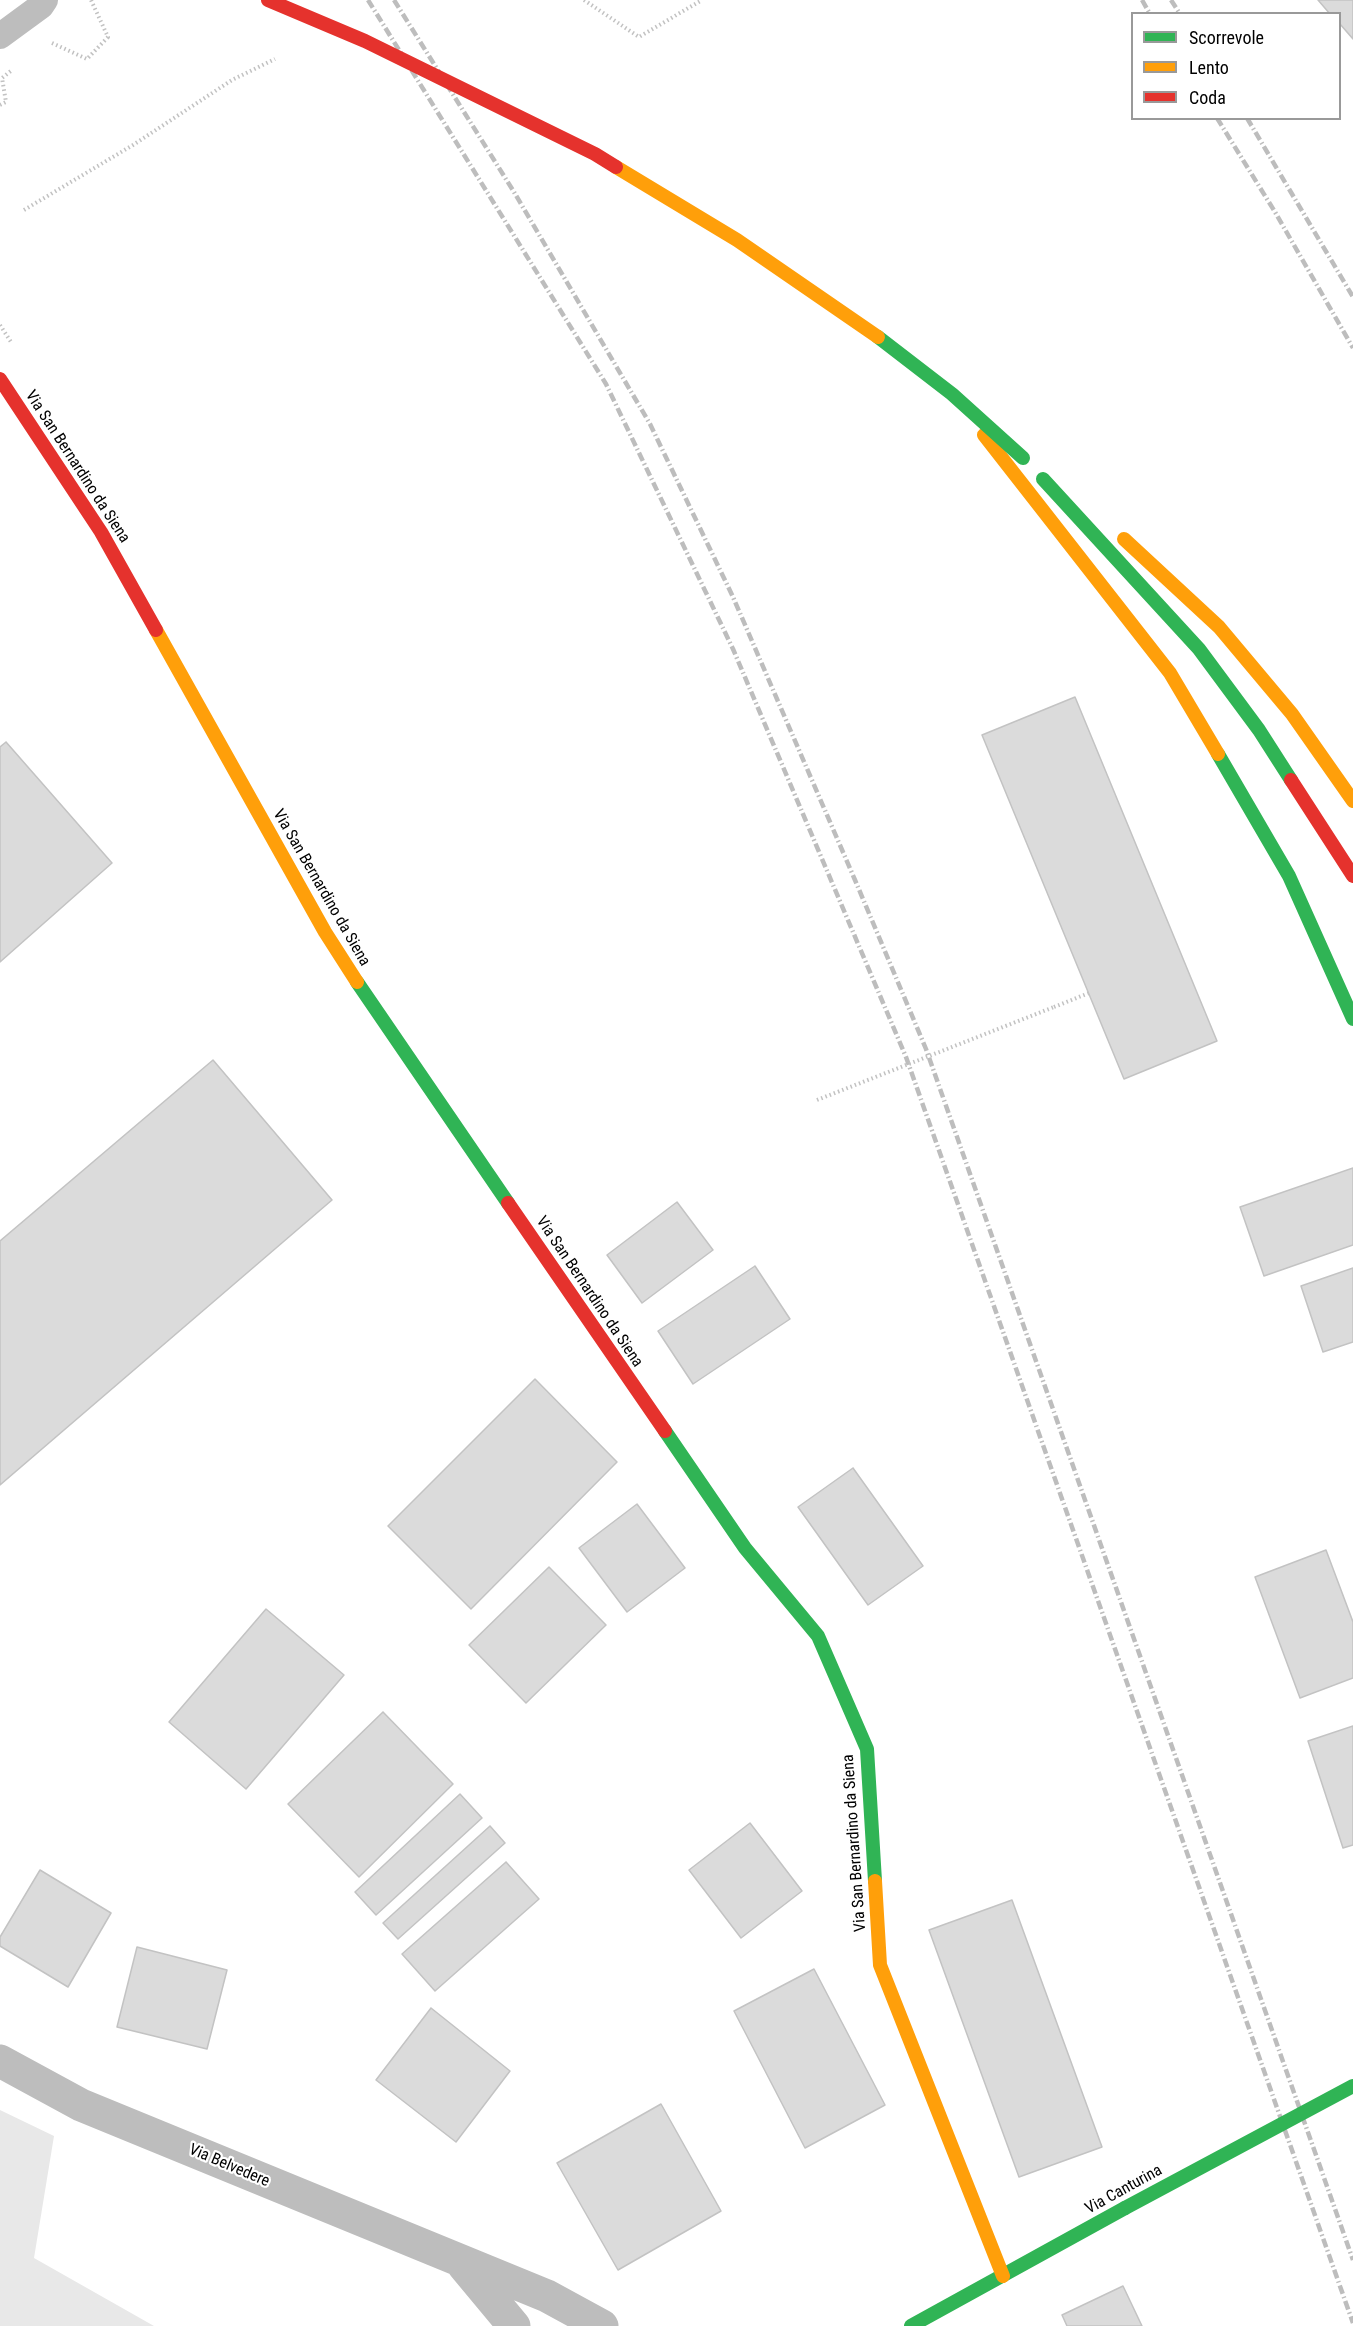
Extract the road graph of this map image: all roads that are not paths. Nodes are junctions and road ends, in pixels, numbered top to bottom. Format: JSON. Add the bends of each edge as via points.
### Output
{"nodes":[{"id":1,"x":45,"y":0,"type":"edge"},
{"id":2,"x":268,"y":0,"type":"edge"},
{"id":3,"x":0,"y":36,"type":"edge"},
{"id":4,"x":0,"y":379,"type":"edge"},
{"id":5,"x":952,"y":394,"type":"junction"},
{"id":6,"x":1023,"y":458,"type":"junction"},
{"id":7,"x":1096,"y":516,"type":"dead end"},
{"id":8,"x":1114,"y":531,"type":"dead end"},
{"id":9,"x":1353,"y":801,"type":"edge"},
{"id":10,"x":1353,"y":876,"type":"edge"},
{"id":11,"x":1353,"y":1019,"type":"edge"},
{"id":12,"x":0,"y":2061,"type":"edge"},
{"id":13,"x":1353,"y":2086,"type":"edge"},
{"id":14,"x":461,"y":2263,"type":"junction"},
{"id":15,"x":1003,"y":2276,"type":"junction"},
{"id":16,"x":514,"y":2326,"type":"edge"},
{"id":17,"x":602,"y":2326,"type":"edge"},
{"id":18,"x":911,"y":2326,"type":"edge"}],
"edges":[{"from":1,"to":3,"type":"lane"},
{"from":2,"to":5,"type":"main road","bridge":true,"via":[[365,41],[595,154],[813,290]]},
{"from":4,"to":15,"type":"main road","name":"Via San Bernardino da Siena","via":[[101,532],[325,932],[374,1008],[745,1548],[818,1636],[867,1749],[880,1965]]},
{"from":5,"to":6,"type":"main road","bridge":true},
{"from":5,"to":11,"type":"main road","bridge":true,"via":[[1170,673],[1289,876]]},
{"from":6,"to":7,"type":"main road"},
{"from":6,"to":10,"type":"main road","via":[[1199,649],[1259,730]]},
{"from":8,"to":9,"type":"main road","via":[[1219,627],[1292,714]]},
{"from":12,"to":14,"type":"street","name":"Via Belvedere","via":[[81,2104]]},
{"from":13,"to":15,"type":"main road","name":"Via Canturina","bridge":true},
{"from":14,"to":16,"type":"street","name":"Via Belvedere"},
{"from":14,"to":17,"type":"street","name":"Via Belvedere","via":[[547,2296]]},
{"from":15,"to":18,"type":"main road","name":"Via Canturina"}]}
